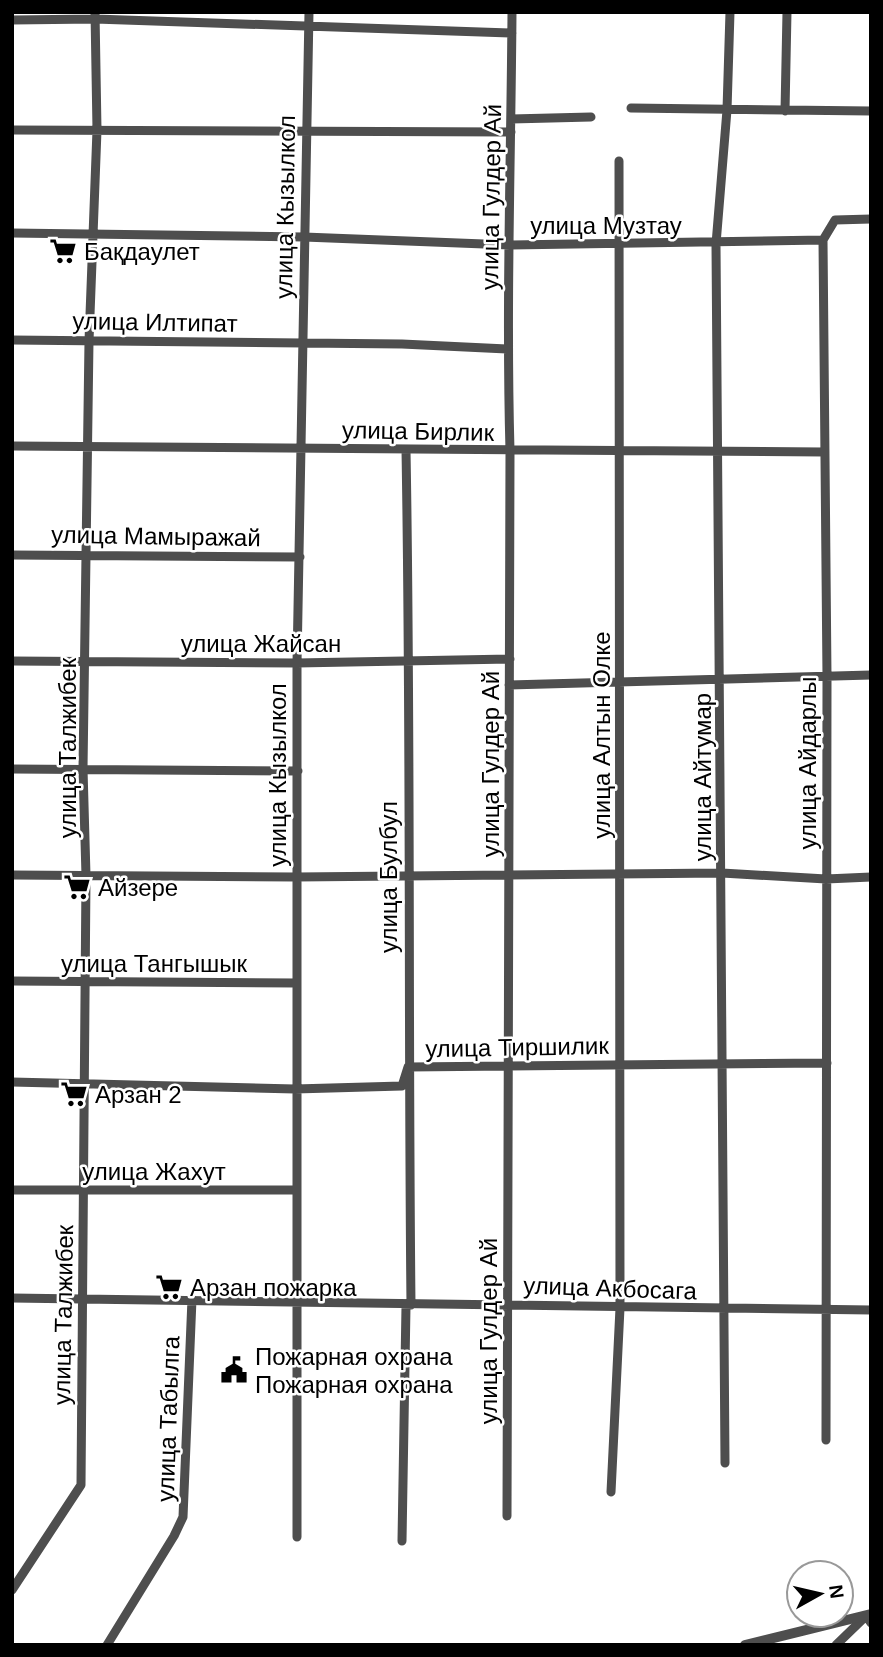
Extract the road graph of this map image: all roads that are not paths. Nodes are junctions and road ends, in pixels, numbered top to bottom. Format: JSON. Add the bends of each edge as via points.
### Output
{"nodes":[{"id":1,"x":309,"y":12,"type":"edge"},
{"id":2,"x":512,"y":12,"type":"edge"},
{"id":3,"x":730,"y":12,"type":"edge"},
{"id":4,"x":788,"y":12,"type":"edge"},
{"id":5,"x":95,"y":16,"type":"edge"},
{"id":6,"x":12,"y":20,"type":"edge"},
{"id":7,"x":309,"y":25,"type":"junction"},
{"id":8,"x":512,"y":33,"type":"junction"},
{"id":9,"x":631,"y":108,"type":"dead end"},
{"id":10,"x":727,"y":110,"type":"junction"},
{"id":11,"x":785,"y":111,"type":"junction"},
{"id":12,"x":871,"y":111,"type":"edge"},
{"id":13,"x":591,"y":117,"type":"dead end"},
{"id":14,"x":511,"y":119,"type":"junction"},
{"id":15,"x":12,"y":130,"type":"edge"},
{"id":16,"x":97,"y":130,"type":"junction"},
{"id":17,"x":306,"y":131,"type":"junction"},
{"id":18,"x":511,"y":132,"type":"junction"},
{"id":19,"x":619,"y":161,"type":"dead end"},
{"id":20,"x":871,"y":219,"type":"edge"},
{"id":21,"x":12,"y":233,"type":"edge"},
{"id":22,"x":91,"y":233,"type":"junction"},
{"id":23,"x":304,"y":237,"type":"junction"},
{"id":24,"x":823,"y":240,"type":"junction"},
{"id":25,"x":512,"y":244,"type":"junction"},
{"id":26,"x":620,"y":244,"type":"junction"},
{"id":27,"x":716,"y":244,"type":"junction"},
{"id":28,"x":12,"y":340,"type":"edge"},
{"id":29,"x":89,"y":341,"type":"junction"},
{"id":30,"x":302,"y":343,"type":"junction"},
{"id":31,"x":508,"y":349,"type":"junction"},
{"id":32,"x":12,"y":446,"type":"edge"},
{"id":33,"x":89,"y":447,"type":"junction"},
{"id":34,"x":300,"y":449,"type":"junction"},
{"id":35,"x":406,"y":450,"type":"junction"},
{"id":36,"x":510,"y":451,"type":"junction"},
{"id":37,"x":620,"y":451,"type":"junction"},
{"id":38,"x":719,"y":452,"type":"junction"},
{"id":39,"x":824,"y":452,"type":"junction"},
{"id":40,"x":88,"y":554,"type":"junction"},
{"id":41,"x":12,"y":555,"type":"edge"},
{"id":42,"x":300,"y":557,"type":"junction"},
{"id":43,"x":510,"y":659,"type":"junction"},
{"id":44,"x":410,"y":661,"type":"junction"},
{"id":45,"x":12,"y":662,"type":"edge"},
{"id":46,"x":86,"y":662,"type":"junction"},
{"id":47,"x":296,"y":663,"type":"junction"},
{"id":48,"x":871,"y":676,"type":"edge"},
{"id":49,"x":827,"y":677,"type":"junction"},
{"id":50,"x":720,"y":681,"type":"junction"},
{"id":51,"x":620,"y":682,"type":"junction"},
{"id":52,"x":509,"y":685,"type":"junction"},
{"id":53,"x":12,"y":769,"type":"edge"},
{"id":54,"x":83,"y":769,"type":"junction"},
{"id":55,"x":298,"y":771,"type":"junction"},
{"id":56,"x":722,"y":873,"type":"junction"},
{"id":57,"x":509,"y":874,"type":"junction"},
{"id":58,"x":620,"y":874,"type":"junction"},
{"id":59,"x":12,"y":875,"type":"edge"},
{"id":60,"x":86,"y":876,"type":"junction"},
{"id":61,"x":407,"y":876,"type":"junction"},
{"id":62,"x":296,"y":877,"type":"junction"},
{"id":63,"x":871,"y":877,"type":"edge"},
{"id":64,"x":826,"y":879,"type":"junction"},
{"id":65,"x":12,"y":981,"type":"edge"},
{"id":66,"x":85,"y":983,"type":"junction"},
{"id":67,"x":296,"y":983,"type":"junction"},
{"id":68,"x":827,"y":1063,"type":"junction"},
{"id":69,"x":724,"y":1064,"type":"junction"},
{"id":70,"x":620,"y":1065,"type":"junction"},
{"id":71,"x":508,"y":1066,"type":"junction"},
{"id":72,"x":408,"y":1067,"type":"junction"},
{"id":73,"x":12,"y":1082,"type":"edge"},
{"id":74,"x":84,"y":1083,"type":"junction"},
{"id":75,"x":295,"y":1089,"type":"junction"},
{"id":76,"x":12,"y":1190,"type":"edge"},
{"id":77,"x":296,"y":1190,"type":"junction"},
{"id":78,"x":84,"y":1191,"type":"junction"},
{"id":79,"x":81,"y":1297,"type":"junction"},
{"id":80,"x":12,"y":1298,"type":"edge"},
{"id":81,"x":192,"y":1299,"type":"junction"},
{"id":82,"x":297,"y":1300,"type":"junction"},
{"id":83,"x":508,"y":1304,"type":"junction"},
{"id":84,"x":408,"y":1305,"type":"junction"},
{"id":85,"x":620,"y":1308,"type":"junction"},
{"id":86,"x":828,"y":1308,"type":"junction"},
{"id":87,"x":726,"y":1310,"type":"junction"},
{"id":88,"x":871,"y":1310,"type":"edge"},
{"id":89,"x":826,"y":1440,"type":"dead end"},
{"id":90,"x":724,"y":1463,"type":"dead end"},
{"id":91,"x":611,"y":1492,"type":"dead end"},
{"id":92,"x":507,"y":1516,"type":"dead end"},
{"id":93,"x":297,"y":1537,"type":"dead end"},
{"id":94,"x":402,"y":1541,"type":"dead end"},
{"id":95,"x":12,"y":1590,"type":"edge"},
{"id":96,"x":869,"y":1618,"type":"edge"},
{"id":97,"x":107,"y":1645,"type":"edge"},
{"id":98,"x":745,"y":1645,"type":"edge"},
{"id":99,"x":836,"y":1645,"type":"edge"}],
"edges":[{"from":1,"to":7,"type":"street","name":"улица Кызылкол"},
{"from":2,"to":8,"type":"street","name":"улица Гулдер Ай"},
{"from":3,"to":10,"type":"street","name":"улица Айтумар"},
{"from":4,"to":11,"type":"street"},
{"from":5,"to":6,"type":"street"},
{"from":5,"to":7,"type":"street"},
{"from":5,"to":16,"type":"street","name":"улица Талжибек"},
{"from":7,"to":8,"type":"street"},
{"from":7,"to":17,"type":"street","name":"улица Кызылкол"},
{"from":8,"to":14,"type":"street","name":"улица Гулдер Ай"},
{"from":9,"to":10,"type":"street"},
{"from":10,"to":11,"type":"street"},
{"from":10,"to":27,"type":"street","name":"улица Айтумар"},
{"from":11,"to":12,"type":"street"},
{"from":13,"to":14,"type":"street"},
{"from":14,"to":18,"type":"street","name":"улица Гулдер Ай"},
{"from":15,"to":16,"type":"street"},
{"from":16,"to":17,"type":"street"},
{"from":16,"to":22,"type":"street","name":"улица Талжибек"},
{"from":17,"to":18,"type":"street"},
{"from":17,"to":23,"type":"street","name":"улица Кызылкол"},
{"from":18,"to":25,"type":"street","name":"улица Гулдер Ай"},
{"from":19,"to":26,"type":"street","name":"улица Алтын Олке"},
{"from":20,"to":24,"type":"street","via":[[835,220]]},
{"from":21,"to":22,"type":"street","name":"улица Музтау"},
{"from":22,"to":23,"type":"street","name":"улица Музтау"},
{"from":22,"to":29,"type":"street","name":"улица Талжибек"},
{"from":23,"to":25,"type":"street","name":"улица Музтау"},
{"from":23,"to":30,"type":"street","name":"улица Кызылкол"},
{"from":24,"to":27,"type":"street","name":"улица Музтау"},
{"from":24,"to":39,"type":"street","name":"улица Айдарлы"},
{"from":25,"to":26,"type":"street","name":"улица Музтау"},
{"from":25,"to":31,"type":"street","name":"улица Гулдер Ай"},
{"from":26,"to":27,"type":"street","name":"улица Музтау"},
{"from":26,"to":37,"type":"street","name":"улица Алтын Олке"},
{"from":27,"to":38,"type":"street","name":"улица Айтумар"},
{"from":28,"to":29,"type":"street","name":"улица Илтипат"},
{"from":29,"to":30,"type":"street","name":"улица Илтипат"},
{"from":29,"to":33,"type":"street","name":"улица Талжибек"},
{"from":30,"to":31,"type":"street","name":"улица Илтипат"},
{"from":30,"to":34,"type":"street","name":"улица Кызылкол"},
{"from":31,"to":36,"type":"street","name":"улица Гулдер Ай"},
{"from":32,"to":33,"type":"street","name":"улица Бирлик"},
{"from":33,"to":34,"type":"street","name":"улица Бирлик"},
{"from":33,"to":40,"type":"street","name":"улица Талжибек"},
{"from":34,"to":35,"type":"street","name":"улица Бирлик"},
{"from":34,"to":42,"type":"street","name":"улица Кызылкол"},
{"from":35,"to":36,"type":"street","name":"улица Бирлик"},
{"from":35,"to":44,"type":"street","name":"улица Булбул"},
{"from":36,"to":37,"type":"street","name":"улица Бирлик"},
{"from":36,"to":43,"type":"street","name":"улица Гулдер Ай"},
{"from":37,"to":38,"type":"street","name":"улица Бирлик"},
{"from":37,"to":51,"type":"street","name":"улица Алтын Олке"},
{"from":38,"to":39,"type":"street","name":"улица Бирлик"},
{"from":38,"to":50,"type":"street","name":"улица Айтумар"},
{"from":39,"to":49,"type":"street","name":"улица Айдарлы"},
{"from":40,"to":41,"type":"street","name":"улица Мамыражай"},
{"from":40,"to":42,"type":"street","name":"улица Мамыражай"},
{"from":40,"to":46,"type":"street","name":"улица Талжибек"},
{"from":42,"to":47,"type":"street","name":"улица Кызылкол"},
{"from":43,"to":44,"type":"street","name":"улица Жайсан"},
{"from":43,"to":52,"type":"street","name":"улица Гулдер Ай"},
{"from":44,"to":47,"type":"street","name":"улица Жайсан"},
{"from":44,"to":61,"type":"street","name":"улица Булбул"},
{"from":45,"to":46,"type":"street","name":"улица Жайсан"},
{"from":46,"to":47,"type":"street","name":"улица Жайсан"},
{"from":46,"to":54,"type":"street","name":"улица Талжибек"},
{"from":47,"to":55,"type":"street","name":"улица Кызылкол"},
{"from":48,"to":49,"type":"street"},
{"from":49,"to":50,"type":"street"},
{"from":49,"to":64,"type":"street","name":"улица Айдарлы"},
{"from":50,"to":51,"type":"street"},
{"from":50,"to":56,"type":"street","name":"улица Айтумар"},
{"from":51,"to":52,"type":"street"},
{"from":51,"to":58,"type":"street","name":"улица Алтын Олке"},
{"from":52,"to":57,"type":"street","name":"улица Гулдер Ай"},
{"from":53,"to":54,"type":"street"},
{"from":54,"to":55,"type":"street"},
{"from":54,"to":60,"type":"street","name":"улица Талжибек"},
{"from":55,"to":62,"type":"street","name":"улица Кызылкол"},
{"from":56,"to":58,"type":"street"},
{"from":56,"to":64,"type":"street"},
{"from":56,"to":69,"type":"street","name":"улица Айтумар"},
{"from":57,"to":58,"type":"street"},
{"from":57,"to":61,"type":"street"},
{"from":57,"to":71,"type":"street","name":"улица Гулдер Ай"},
{"from":58,"to":70,"type":"street","name":"улица Алтын Олке"},
{"from":59,"to":60,"type":"street"},
{"from":60,"to":62,"type":"street"},
{"from":60,"to":66,"type":"street","name":"улица Талжибек"},
{"from":61,"to":62,"type":"street"},
{"from":61,"to":72,"type":"street","name":"улица Булбул"},
{"from":62,"to":67,"type":"street","name":"улица Кызылкол"},
{"from":63,"to":64,"type":"street"},
{"from":64,"to":68,"type":"street","name":"улица Айдарлы"},
{"from":65,"to":66,"type":"street","name":"улица Тангышык"},
{"from":66,"to":67,"type":"street","name":"улица Тангышык"},
{"from":66,"to":74,"type":"street","name":"улица Талжибек"},
{"from":67,"to":75,"type":"street","name":"улица Кызылкол"},
{"from":68,"to":69,"type":"street","name":"улица Тиршилик"},
{"from":68,"to":86,"type":"street","name":"улица Айдарлы"},
{"from":69,"to":70,"type":"street","name":"улица Тиршилик"},
{"from":69,"to":87,"type":"street","name":"улица Айтумар"},
{"from":70,"to":71,"type":"street","name":"улица Тиршилик"},
{"from":70,"to":85,"type":"street","name":"улица Алтын Олке"},
{"from":71,"to":72,"type":"street","name":"улица Тиршилик"},
{"from":71,"to":83,"type":"street","name":"улица Гулдер Ай"},
{"from":72,"to":75,"type":"street","name":"улица Тиршилик","via":[[402,1086]]},
{"from":72,"to":84,"type":"street","name":"улица Булбул"},
{"from":73,"to":74,"type":"street","name":"улица Тиршилик"},
{"from":74,"to":75,"type":"street","name":"улица Тиршилик"},
{"from":74,"to":78,"type":"street","name":"улица Талжибек"},
{"from":75,"to":77,"type":"street","name":"улица Кызылкол"},
{"from":76,"to":78,"type":"street","name":"улица Жахут"},
{"from":77,"to":78,"type":"street","name":"улица Жахут"},
{"from":77,"to":82,"type":"street","name":"улица Кызылкол"},
{"from":78,"to":79,"type":"street","name":"улица Талжибек"},
{"from":79,"to":80,"type":"street","name":"улица Акбосага"},
{"from":79,"to":81,"type":"street","name":"улица Акбосага"},
{"from":79,"to":95,"type":"street","name":"улица Талжибек","via":[[81,1485]]},
{"from":81,"to":82,"type":"street","name":"улица Акбосага"},
{"from":81,"to":97,"type":"street","name":"улица Табылга","via":[[183,1517]]},
{"from":82,"to":84,"type":"street","name":"улица Акбосага"},
{"from":82,"to":93,"type":"street","name":"улица Кызылкол"},
{"from":83,"to":84,"type":"street","name":"улица Акбосага"},
{"from":83,"to":85,"type":"street","name":"улица Акбосага"},
{"from":83,"to":92,"type":"street","name":"улица Гулдер Ай"},
{"from":84,"to":94,"type":"street","name":"улица Булбул"},
{"from":85,"to":87,"type":"street","name":"улица Акбосага"},
{"from":85,"to":91,"type":"street","name":"улица Алтын Олке"},
{"from":86,"to":87,"type":"street","name":"улица Акбосага"},
{"from":86,"to":88,"type":"street","name":"улица Акбосага"},
{"from":86,"to":89,"type":"street","name":"улица Айдарлы"},
{"from":87,"to":90,"type":"street","name":"улица Айтумар"},
{"from":96,"to":98,"type":"street"},
{"from":96,"to":99,"type":"street"}]}
